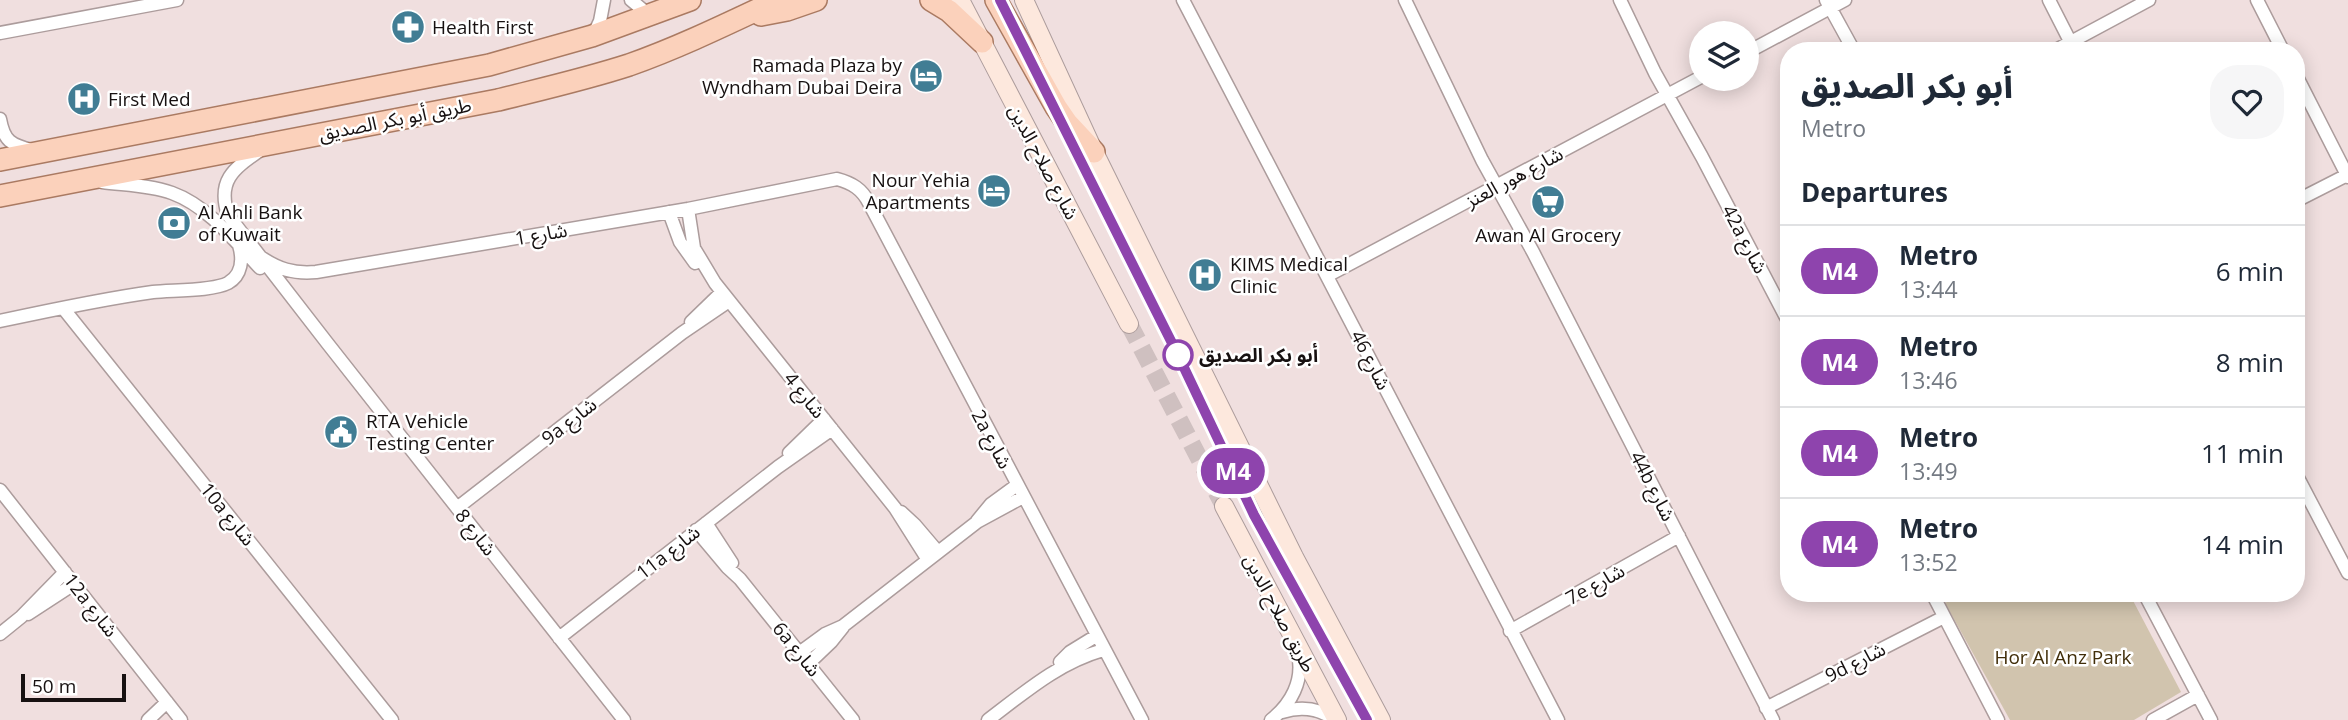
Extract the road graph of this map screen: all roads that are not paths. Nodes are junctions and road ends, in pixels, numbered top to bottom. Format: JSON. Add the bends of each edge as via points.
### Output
{"nodes":[{"id":1,"x":177,"y":0,"type":"edge"},
{"id":2,"x":604,"y":0,"type":"edge"},
{"id":3,"x":631,"y":0,"type":"edge"},
{"id":4,"x":690,"y":0,"type":"edge"},
{"id":5,"x":778,"y":0,"type":"edge"},
{"id":6,"x":816,"y":0,"type":"edge"},
{"id":7,"x":931,"y":0,"type":"edge"},
{"id":8,"x":960,"y":0,"type":"edge"},
{"id":9,"x":996,"y":0,"type":"edge"},
{"id":10,"x":1024,"y":0,"type":"edge"},
{"id":11,"x":1183,"y":0,"type":"edge"},
{"id":12,"x":1405,"y":0,"type":"edge"},
{"id":13,"x":1620,"y":0,"type":"edge"},
{"id":14,"x":2049,"y":0,"type":"edge"},
{"id":15,"x":2149,"y":0,"type":"edge"},
{"id":16,"x":2257,"y":0,"type":"edge"},
{"id":17,"x":1835,"y":2,"type":"edge"},
{"id":18,"x":745,"y":12,"type":"edge"},
{"id":19,"x":651,"y":16,"type":"junction"},
{"id":20,"x":0,"y":33,"type":"edge"},
{"id":21,"x":592,"y":36,"type":"junction"},
{"id":22,"x":982,"y":42,"type":"junction"},
{"id":23,"x":1852,"y":42,"type":"edge"},
{"id":24,"x":2071,"y":42,"type":"edge"},
{"id":25,"x":2080,"y":42,"type":"edge"},
{"id":26,"x":2278,"y":42,"type":"edge"},
{"id":27,"x":1759,"y":46,"type":"edge"},
{"id":28,"x":1689,"y":83,"type":"edge"},
{"id":29,"x":1671,"y":93,"type":"junction"},
{"id":30,"x":2305,"y":93,"type":"edge"},
{"id":31,"x":0,"y":119,"type":"edge"},
{"id":32,"x":272,"y":142,"type":"junction"},
{"id":33,"x":39,"y":152,"type":"junction"},
{"id":34,"x":1094,"y":152,"type":"junction"},
{"id":35,"x":0,"y":160,"type":"edge"},
{"id":36,"x":2347,"y":176,"type":"edge"},
{"id":37,"x":86,"y":180,"type":"junction"},
{"id":38,"x":827,"y":181,"type":"joint"},
{"id":39,"x":1500,"y":184,"type":"junction"},
{"id":40,"x":0,"y":196,"type":"edge"},
{"id":41,"x":2305,"y":197,"type":"edge"},
{"id":42,"x":688,"y":209,"type":"junction"},
{"id":43,"x":668,"y":212,"type":"junction"},
{"id":44,"x":239,"y":245,"type":"junction"},
{"id":45,"x":259,"y":256,"type":"junction"},
{"id":46,"x":1327,"y":276,"type":"junction"},
{"id":47,"x":722,"y":292,"type":"junction"},
{"id":48,"x":1780,"y":306,"type":"edge"},
{"id":49,"x":63,"y":308,"type":"junction"},
{"id":50,"x":0,"y":321,"type":"edge"},
{"id":51,"x":1129,"y":324,"type":"tunnel mouth"},
{"id":52,"x":328,"y":344,"type":"junction"},
{"id":53,"x":828,"y":424,"type":"junction"},
{"id":54,"x":0,"y":490,"type":"edge"},
{"id":55,"x":1020,"y":491,"type":"junction"},
{"id":56,"x":2305,"y":491,"type":"edge"},
{"id":57,"x":1224,"y":506,"type":"tunnel mouth"},
{"id":58,"x":457,"y":508,"type":"junction"},
{"id":59,"x":895,"y":508,"type":"junction"},
{"id":60,"x":701,"y":527,"type":"junction"},
{"id":61,"x":1679,"y":537,"type":"junction"},
{"id":62,"x":938,"y":552,"type":"junction"},
{"id":63,"x":928,"y":560,"type":"junction"},
{"id":64,"x":65,"y":572,"type":"junction"},
{"id":65,"x":2348,"y":573,"type":"edge"},
{"id":66,"x":74,"y":584,"type":"junction"},
{"id":67,"x":1936,"y":602,"type":"edge"},
{"id":68,"x":2149,"y":602,"type":"edge"},
{"id":69,"x":21,"y":617,"type":"junction"},
{"id":70,"x":1944,"y":617,"type":"junction"},
{"id":71,"x":843,"y":626,"type":"junction"},
{"id":72,"x":1510,"y":631,"type":"junction"},
{"id":73,"x":0,"y":634,"type":"edge"},
{"id":74,"x":1096,"y":636,"type":"junction"},
{"id":75,"x":559,"y":638,"type":"junction"},
{"id":76,"x":1296,"y":645,"type":"junction"},
{"id":77,"x":1103,"y":650,"type":"junction"},
{"id":78,"x":799,"y":653,"type":"junction"},
{"id":79,"x":808,"y":664,"type":"junction"},
{"id":80,"x":1054,"y":670,"type":"junction"},
{"id":81,"x":2198,"y":695,"type":"junction"},
{"id":82,"x":167,"y":702,"type":"junction"},
{"id":83,"x":1769,"y":714,"type":"edge"},
{"id":84,"x":1276,"y":716,"type":"edge"},
{"id":85,"x":175,"y":718,"type":"edge"},
{"id":86,"x":148,"y":720,"type":"edge"},
{"id":87,"x":393,"y":720,"type":"edge"},
{"id":88,"x":624,"y":720,"type":"edge"},
{"id":89,"x":853,"y":720,"type":"edge"},
{"id":90,"x":988,"y":720,"type":"edge"},
{"id":91,"x":1142,"y":720,"type":"edge"},
{"id":92,"x":1336,"y":720,"type":"edge"},
{"id":93,"x":1381,"y":720,"type":"edge"},
{"id":94,"x":1558,"y":720,"type":"edge"},
{"id":95,"x":1998,"y":720,"type":"edge"},
{"id":96,"x":2153,"y":720,"type":"edge"},
{"id":97,"x":2211,"y":720,"type":"edge"}],
"edges":[{"from":1,"to":20,"type":"street"},
{"from":2,"to":21,"type":"street"},
{"from":3,"to":19,"type":"street"},
{"from":4,"to":19,"type":"main road","name":"طريق أبو بكر الصديق"},
{"from":5,"to":18,"type":"main road","name":"طريق أبو بكر الصديق"},
{"from":6,"to":18,"type":"main road","via":[[787,10]]},
{"from":7,"to":22,"type":"main road"},
{"from":8,"to":22,"type":"main road","name":"شارع صلاح الدين"},
{"from":9,"to":34,"type":"main road","via":[[1056,107]]},
{"from":10,"to":34,"type":"main road"},
{"from":11,"to":46,"type":"street","name":"شارع 46"},
{"from":12,"to":39,"type":"street"},
{"from":13,"to":29,"type":"street","name":"42a شارع"},
{"from":14,"to":24,"type":"street"},
{"from":15,"to":25,"type":"street"},
{"from":16,"to":26,"type":"street"},
{"from":17,"to":23,"type":"street"},
{"from":17,"to":27,"type":"street"},
{"from":18,"to":32,"type":"main road","name":"طريق أبو بكر الصديق","via":[[672,48],[586,78],[498,100]]},
{"from":19,"to":21,"type":"main road","name":"طريق أبو بكر الصديق"},
{"from":21,"to":33,"type":"main road","name":"طريق أبو بكر الصديق","via":[[489,65]]},
{"from":22,"to":51,"type":"main road","name":"شارع صلاح الدين"},
{"from":28,"to":29,"type":"street","name":"شارع هور العنز"},
{"from":29,"to":39,"type":"street","name":"شارع هور العنز"},
{"from":29,"to":48,"type":"street","name":"42a شارع"},
{"from":30,"to":36,"type":"street"},
{"from":31,"to":33,"type":"street","via":[[2,132],[13,145]]},
{"from":32,"to":37,"type":"main road","name":"طريق أبو بكر الصديق"},
{"from":32,"to":45,"type":"street","name":"شارع 8","via":[[234,169],[225,191],[228,215]]},
{"from":33,"to":35,"type":"main road","name":"طريق أبو بكر الصديق"},
{"from":34,"to":93,"type":"main road","via":[[1294,557]]},
{"from":36,"to":41,"type":"street"},
{"from":37,"to":40,"type":"main road","name":"طريق أبو بكر الصديق"},
{"from":37,"to":44,"type":"street","name":"شارع 8","via":[[159,189],[184,198]]},
{"from":38,"to":42,"type":"street","name":"شارع 1"},
{"from":38,"to":55,"type":"street","name":"2a شارع","via":[[847,181],[864,194]]},
{"from":39,"to":46,"type":"street","name":"شارع هور العنز"},
{"from":39,"to":61,"type":"street","name":"44b شارع"},
{"from":42,"to":43,"type":"street","name":"شارع 1"},
{"from":42,"to":47,"type":"street","name":"شارع 4","via":[[694,248]]},
{"from":43,"to":45,"type":"street","name":"شارع 1","via":[[303,273],[287,272]]},
{"from":43,"to":47,"type":"street","name":"شارع 4","via":[[685,250]]},
{"from":44,"to":49,"type":"street","via":[[239,270],[219,286]]},
{"from":44,"to":52,"type":"street","name":"شارع 8"},
{"from":45,"to":52,"type":"street","name":"شارع 8"},
{"from":46,"to":72,"type":"street","name":"شارع 46"},
{"from":47,"to":53,"type":"street","name":"شارع 4"},
{"from":47,"to":58,"type":"street","name":"9a شارع","via":[[682,333]]},
{"from":49,"to":50,"type":"street"},
{"from":49,"to":87,"type":"street","name":"10a شارع"},
{"from":52,"to":58,"type":"street","name":"شارع 8"},
{"from":53,"to":59,"type":"street","name":"شارع 4"},
{"from":53,"to":60,"type":"street","name":"11a شارع"},
{"from":54,"to":64,"type":"street","name":"12a شارع"},
{"from":55,"to":62,"type":"street"},
{"from":55,"to":74,"type":"street","name":"2a شارع"},
{"from":56,"to":65,"type":"street"},
{"from":57,"to":76,"type":"main road","name":"طريق صلاح الدين"},
{"from":58,"to":75,"type":"street","name":"شارع 8"},
{"from":59,"to":62,"type":"street","name":"شارع 4"},
{"from":59,"to":63,"type":"street","name":"شارع 4"},
{"from":60,"to":75,"type":"street","name":"11a شارع"},
{"from":60,"to":78,"type":"street","name":"6a شارع"},
{"from":61,"to":72,"type":"street","name":"7e شارع"},
{"from":61,"to":83,"type":"street","name":"44b شارع"},
{"from":62,"to":63,"type":"street"},
{"from":63,"to":71,"type":"street"},
{"from":64,"to":66,"type":"street","name":"12a شارع"},
{"from":64,"to":69,"type":"street"},
{"from":66,"to":69,"type":"street"},
{"from":66,"to":82,"type":"street","name":"12a شارع"},
{"from":67,"to":70,"type":"street"},
{"from":68,"to":81,"type":"street"},
{"from":69,"to":73,"type":"street"},
{"from":70,"to":83,"type":"street","name":"9d شارع"},
{"from":70,"to":95,"type":"street"},
{"from":71,"to":78,"type":"street"},
{"from":71,"to":79,"type":"street"},
{"from":72,"to":94,"type":"street","name":"شارع 46"},
{"from":74,"to":77,"type":"street","name":"2a شارع"},
{"from":74,"to":80,"type":"street","via":[[1070,652]]},
{"from":75,"to":88,"type":"street","name":"شارع 8"},
{"from":76,"to":84,"type":"street","via":[[1300,659],[1297,687]]},
{"from":76,"to":92,"type":"main road","name":"طريق صلاح الدين"},
{"from":77,"to":80,"type":"street"},
{"from":77,"to":91,"type":"street","name":"2a شارع"},
{"from":78,"to":79,"type":"street","name":"6a شارع"},
{"from":79,"to":89,"type":"street","name":"6a شارع"},
{"from":80,"to":90,"type":"street"},
{"from":81,"to":96,"type":"street"},
{"from":81,"to":97,"type":"street"},
{"from":82,"to":85,"type":"street","name":"12a شارع"},
{"from":82,"to":86,"type":"street"},
{"from":84,"to":92,"type":"street","via":[[1305,708]]}]}
